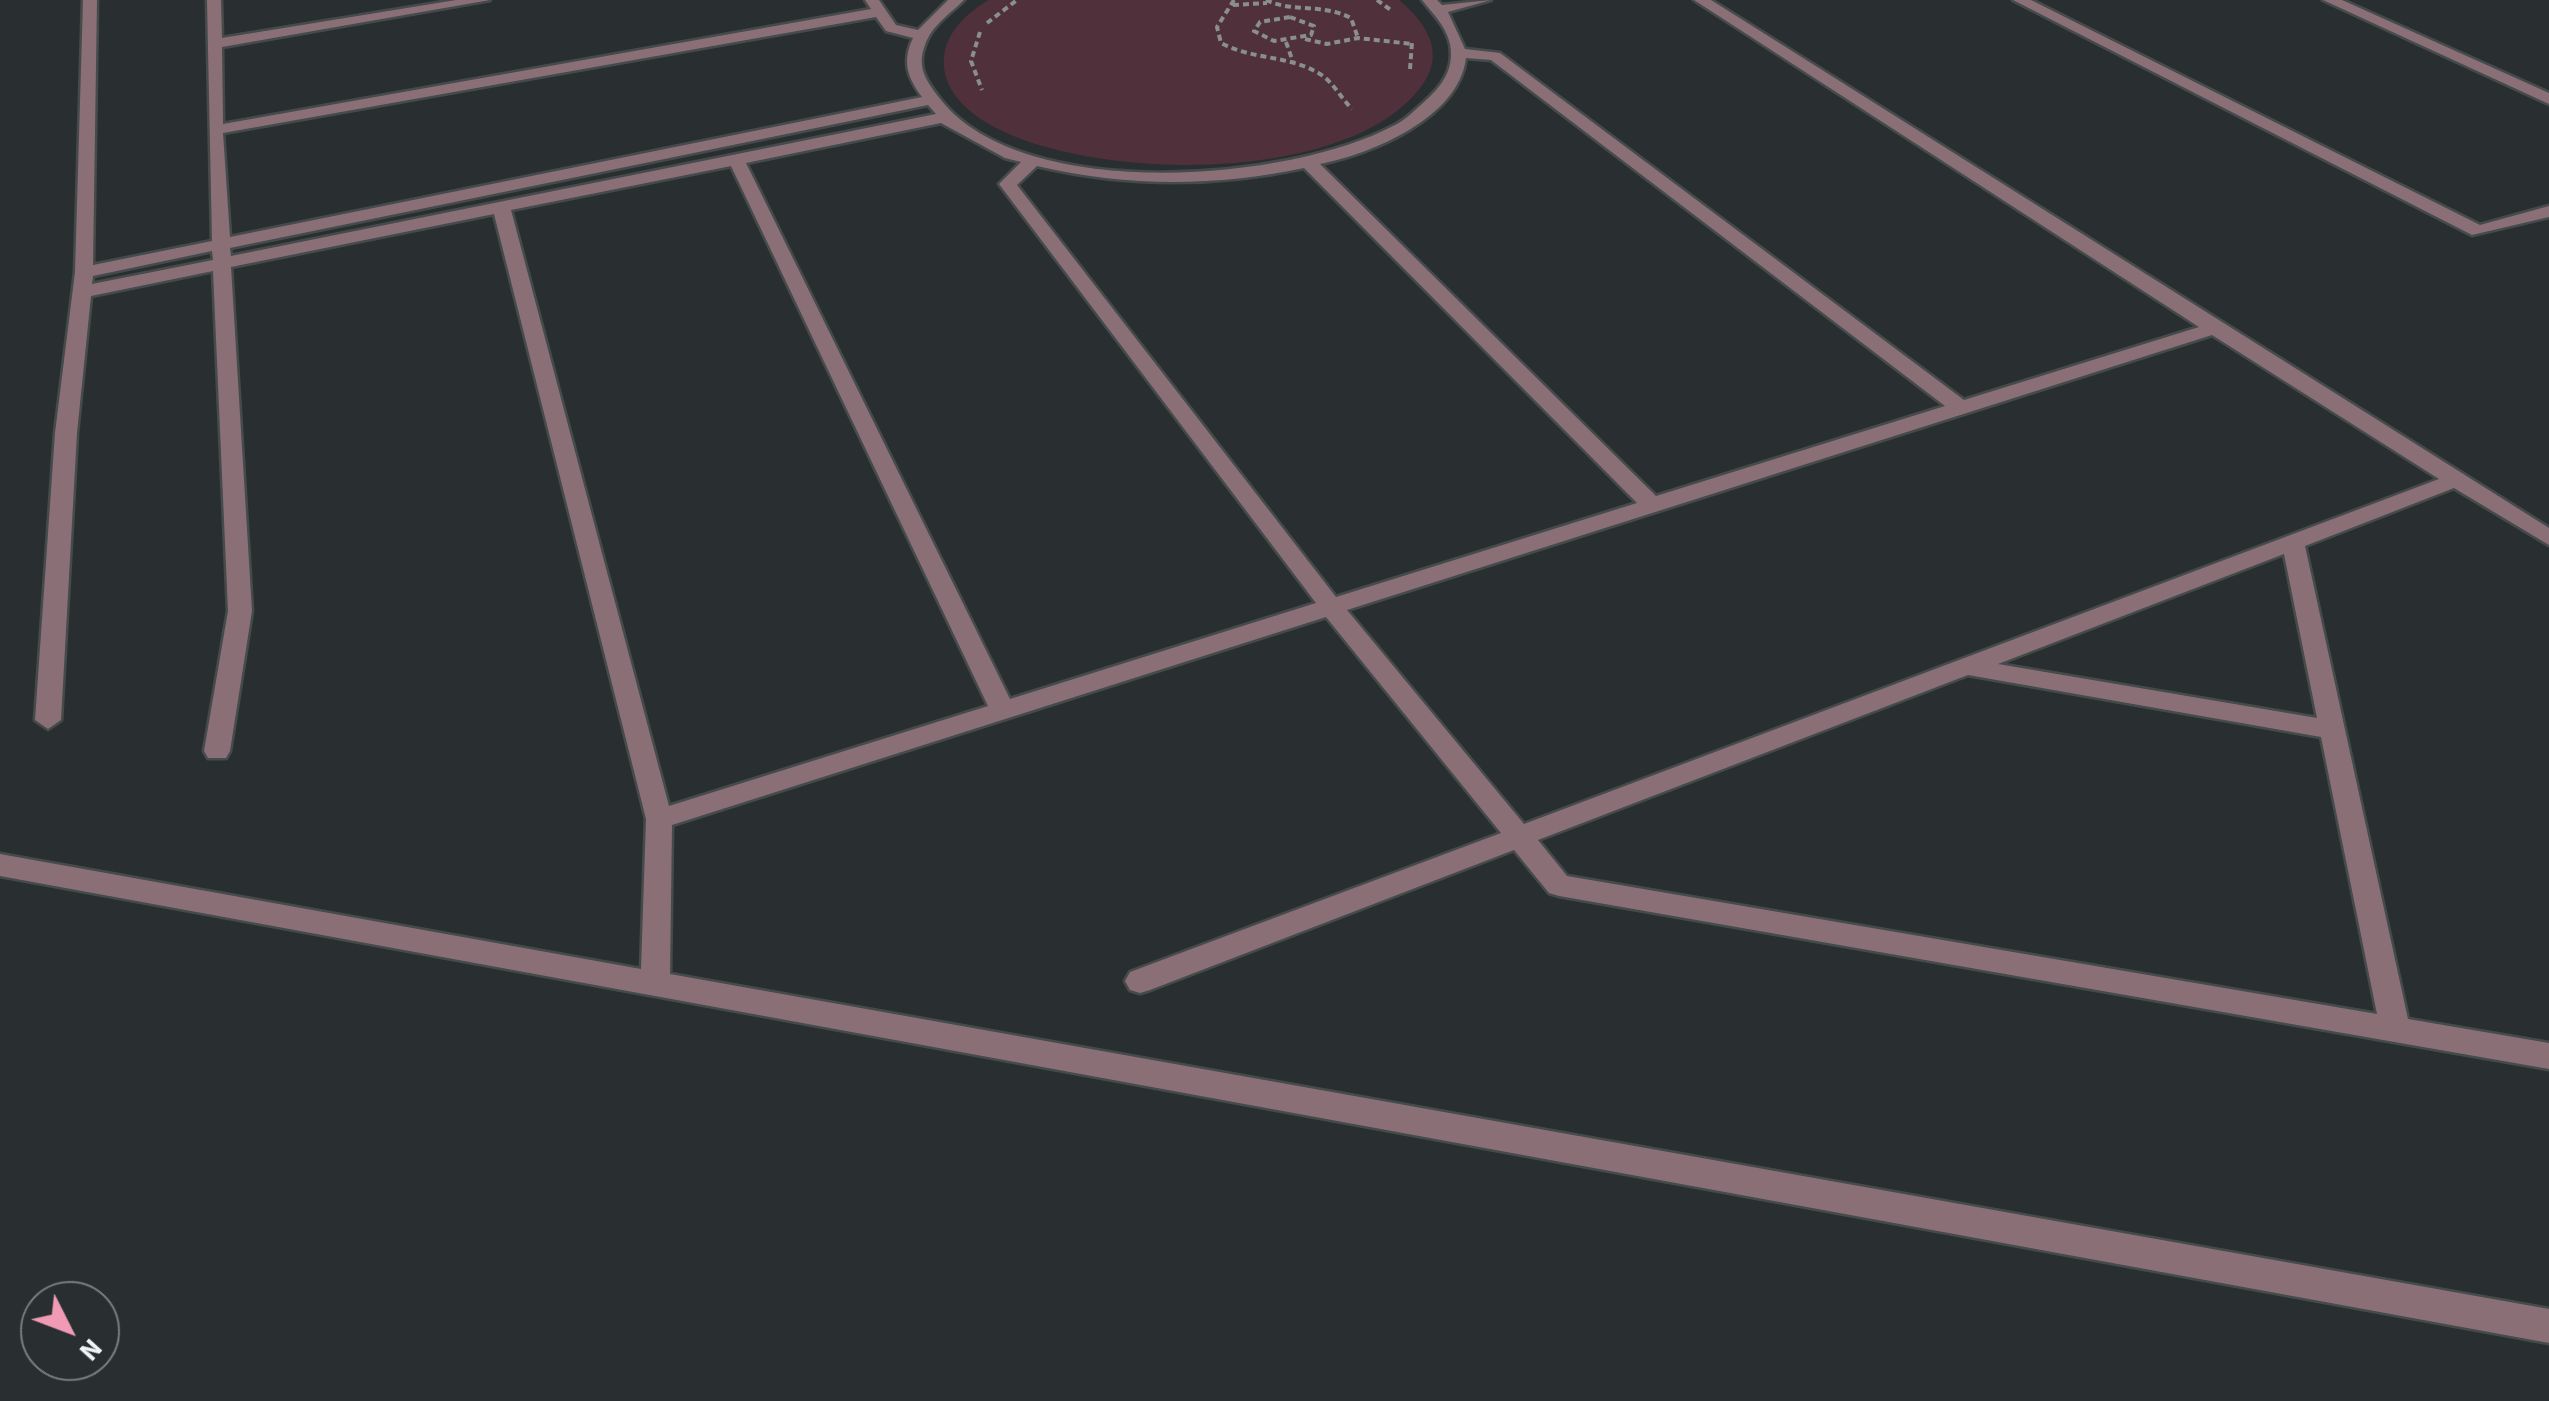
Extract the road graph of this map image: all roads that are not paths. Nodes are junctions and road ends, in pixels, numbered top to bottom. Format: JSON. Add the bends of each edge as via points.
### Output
{"nodes":[{"id":1,"x":90,"y":0,"type":"edge"},
{"id":2,"x":214,"y":0,"type":"edge"},
{"id":3,"x":483,"y":0,"type":"edge"},
{"id":4,"x":957,"y":0,"type":"edge"},
{"id":5,"x":1484,"y":0,"type":"edge"},
{"id":6,"x":1701,"y":0,"type":"edge"},
{"id":7,"x":2020,"y":0,"type":"edge"},
{"id":8,"x":2330,"y":0,"type":"edge"},
{"id":9,"x":1434,"y":5,"type":"edge"},
{"id":10,"x":875,"y":6,"type":"edge"},
{"id":11,"x":920,"y":35,"type":"junction"},
{"id":12,"x":215,"y":44,"type":"junction"},
{"id":13,"x":1461,"y":53,"type":"junction"},
{"id":14,"x":2549,"y":99,"type":"edge"},
{"id":15,"x":924,"y":100,"type":"junction"},
{"id":16,"x":942,"y":118,"type":"junction"},
{"id":17,"x":216,"y":130,"type":"junction"},
{"id":18,"x":735,"y":157,"type":"junction"},
{"id":19,"x":1032,"y":160,"type":"junction"},
{"id":20,"x":1310,"y":164,"type":"junction"},
{"id":21,"x":501,"y":206,"type":"junction"},
{"id":22,"x":2549,"y":210,"type":"edge"},
{"id":23,"x":224,"y":253,"type":"junction"},
{"id":24,"x":83,"y":282,"type":"junction"},
{"id":25,"x":2214,"y":328,"type":"junction"},
{"id":26,"x":1961,"y":408,"type":"junction"},
{"id":27,"x":2456,"y":480,"type":"junction"},
{"id":28,"x":1652,"y":504,"type":"junction"},
{"id":29,"x":2549,"y":538,"type":"edge"},
{"id":30,"x":2293,"y":542,"type":"junction"},
{"id":31,"x":1332,"y":607,"type":"junction"},
{"id":32,"x":1965,"y":666,"type":"junction"},
{"id":33,"x":1003,"y":711,"type":"junction"},
{"id":34,"x":48,"y":720,"type":"dead end"},
{"id":35,"x":2332,"y":730,"type":"junction"},
{"id":36,"x":217,"y":751,"type":"dead end"},
{"id":37,"x":659,"y":819,"type":"junction"},
{"id":38,"x":1520,"y":837,"type":"junction"},
{"id":39,"x":0,"y":865,"type":"edge"},
{"id":40,"x":1140,"y":981,"type":"dead end"},
{"id":41,"x":655,"y":984,"type":"junction"},
{"id":42,"x":2394,"y":1030,"type":"junction"},
{"id":43,"x":2549,"y":1056,"type":"edge"},
{"id":44,"x":2549,"y":1326,"type":"edge"}],
"edges":[{"from":1,"to":24,"type":"street"},
{"from":2,"to":12,"type":"street"},
{"from":3,"to":12,"type":"street"},
{"from":4,"to":11,"type":"street"},
{"from":5,"to":9,"type":"street"},
{"from":6,"to":25,"type":"street"},
{"from":7,"to":22,"type":"street","via":[[2478,231]]},
{"from":8,"to":14,"type":"street"},
{"from":9,"to":13,"type":"street"},
{"from":10,"to":11,"type":"street","via":[[891,28]]},
{"from":10,"to":17,"type":"street"},
{"from":11,"to":15,"type":"street","via":[[912,67]]},
{"from":12,"to":17,"type":"street"},
{"from":13,"to":20,"type":"street","via":[[1455,79],[1437,104],[1406,127]]},
{"from":13,"to":26,"type":"street","via":[[1494,56]]},
{"from":15,"to":16,"type":"street"},
{"from":15,"to":23,"type":"street"},
{"from":16,"to":18,"type":"street"},
{"from":16,"to":19,"type":"street","via":[[976,140]]},
{"from":17,"to":23,"type":"street"},
{"from":18,"to":21,"type":"street"},
{"from":18,"to":33,"type":"street"},
{"from":19,"to":20,"type":"street","via":[[1132,178],[1192,179]]},
{"from":19,"to":31,"type":"street","via":[[1008,184]]},
{"from":20,"to":28,"type":"street"},
{"from":21,"to":23,"type":"street"},
{"from":21,"to":37,"type":"street"},
{"from":23,"to":24,"type":"street"},
{"from":23,"to":36,"type":"street","via":[[240,612]]},
{"from":24,"to":34,"type":"street"},
{"from":25,"to":26,"type":"street"},
{"from":25,"to":27,"type":"street"},
{"from":26,"to":28,"type":"street"},
{"from":27,"to":29,"type":"street"},
{"from":27,"to":30,"type":"street"},
{"from":28,"to":31,"type":"street"},
{"from":30,"to":32,"type":"street"},
{"from":30,"to":35,"type":"street"},
{"from":31,"to":33,"type":"street"},
{"from":31,"to":38,"type":"street"},
{"from":32,"to":35,"type":"street"},
{"from":32,"to":38,"type":"street"},
{"from":33,"to":37,"type":"street"},
{"from":35,"to":42,"type":"street"},
{"from":37,"to":41,"type":"street"},
{"from":38,"to":40,"type":"street"},
{"from":38,"to":42,"type":"street","via":[[1559,885]]},
{"from":39,"to":41,"type":"street"},
{"from":41,"to":44,"type":"street"},
{"from":42,"to":43,"type":"street"}]}
